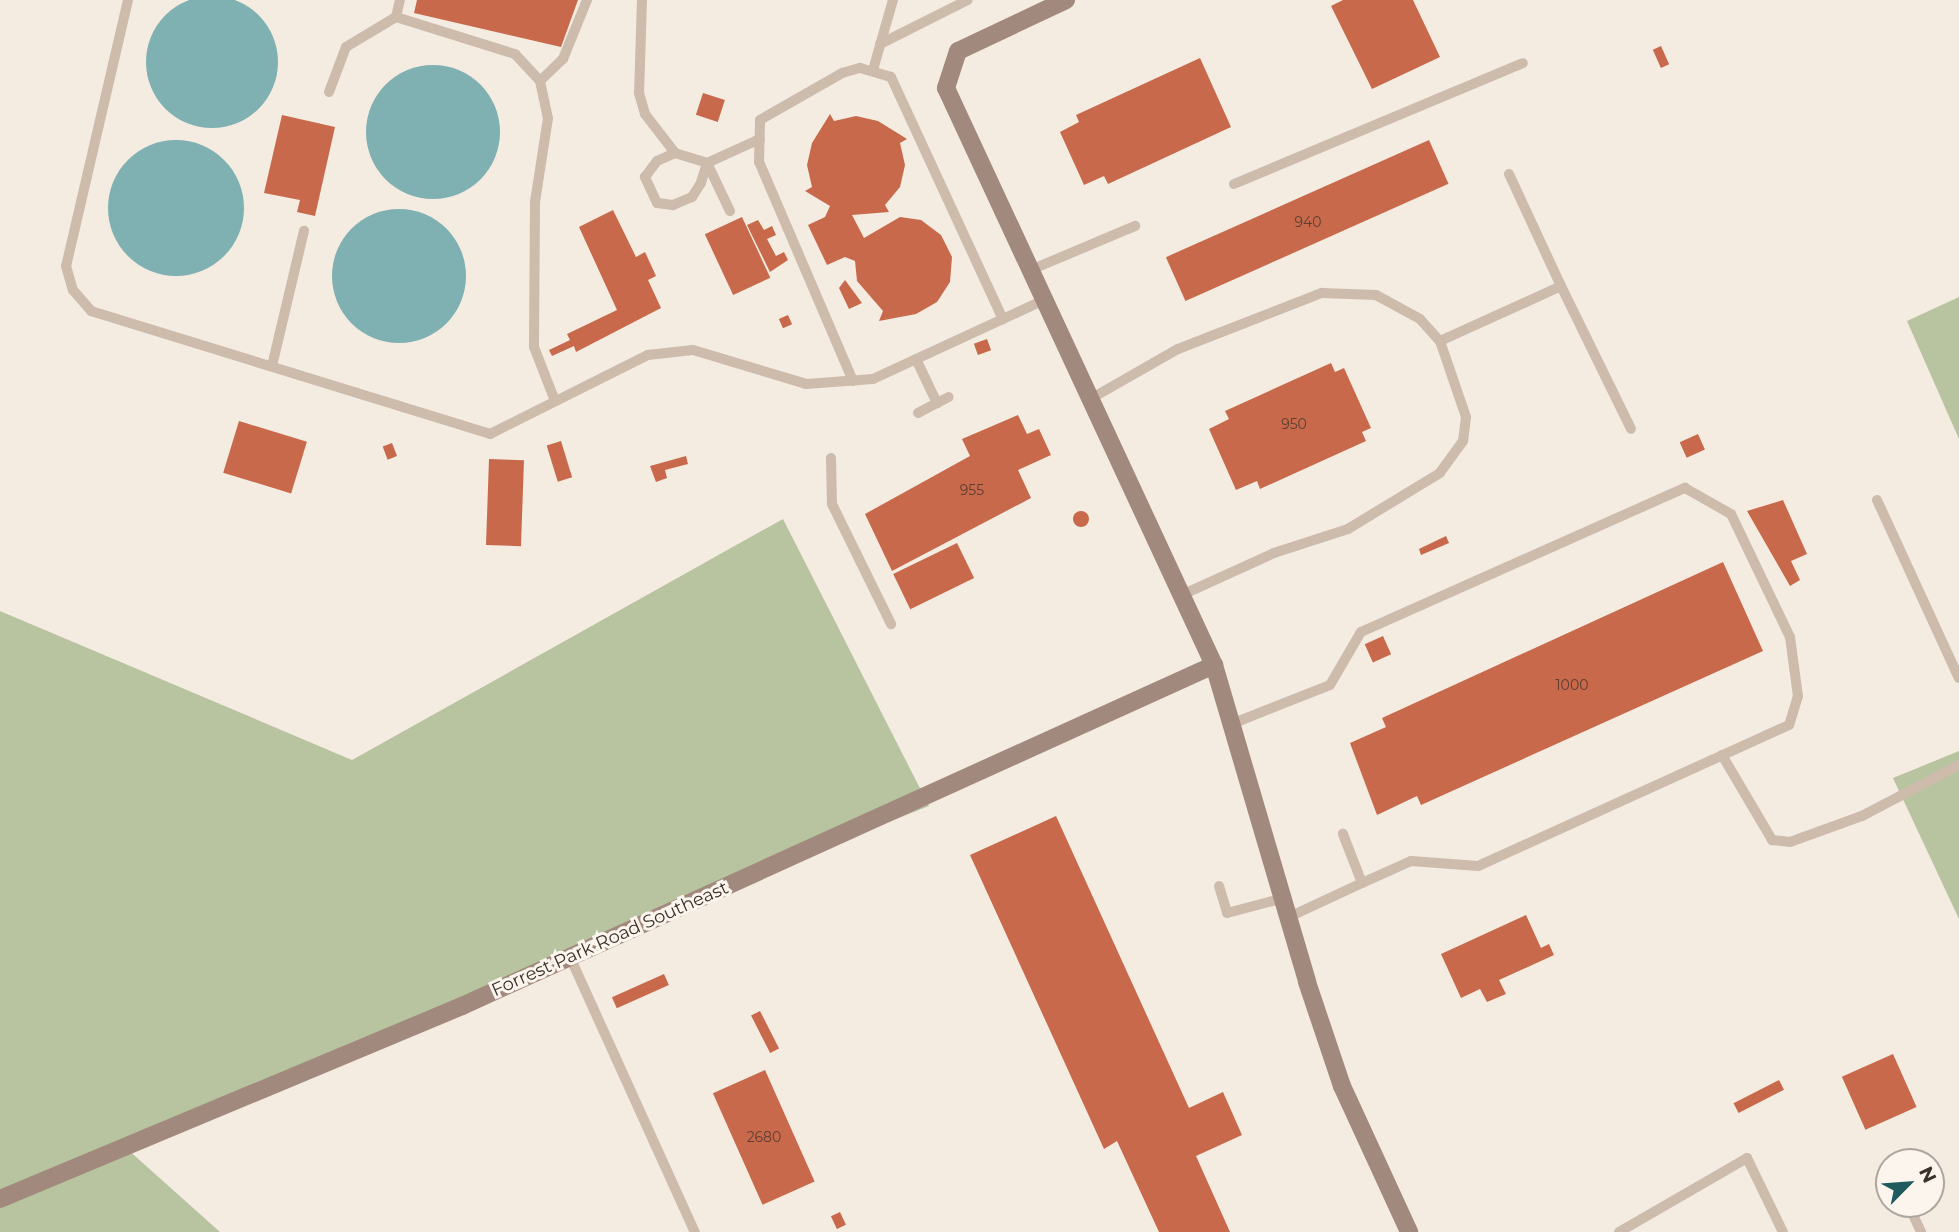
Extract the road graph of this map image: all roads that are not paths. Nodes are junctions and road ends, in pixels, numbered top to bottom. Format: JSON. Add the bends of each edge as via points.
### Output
{"nodes":[{"id":1,"x":128,"y":0,"type":"edge"},
{"id":2,"x":400,"y":0,"type":"edge"},
{"id":3,"x":587,"y":0,"type":"edge"},
{"id":4,"x":642,"y":0,"type":"edge"},
{"id":5,"x":893,"y":0,"type":"edge"},
{"id":6,"x":968,"y":0,"type":"edge"},
{"id":7,"x":1066,"y":0,"type":"edge"},
{"id":8,"x":396,"y":17,"type":"junction"},
{"id":9,"x":880,"y":44,"type":"junction"},
{"id":10,"x":1523,"y":63,"type":"dead end"},
{"id":11,"x":873,"y":70,"type":"junction"},
{"id":12,"x":540,"y":81,"type":"junction"},
{"id":13,"x":329,"y":92,"type":"dead end"},
{"id":14,"x":760,"y":139,"type":"junction"},
{"id":15,"x":675,"y":153,"type":"junction"},
{"id":16,"x":707,"y":163,"type":"junction"},
{"id":17,"x":1509,"y":174,"type":"dead end"},
{"id":18,"x":1234,"y":184,"type":"dead end"},
{"id":19,"x":730,"y":211,"type":"dead end"},
{"id":20,"x":1135,"y":226,"type":"dead end"},
{"id":21,"x":304,"y":231,"type":"dead end"},
{"id":22,"x":1033,"y":269,"type":"junction"},
{"id":23,"x":1560,"y":286,"type":"junction"},
{"id":24,"x":1046,"y":299,"type":"junction"},
{"id":25,"x":1003,"y":318,"type":"junction"},
{"id":26,"x":1440,"y":341,"type":"junction"},
{"id":27,"x":916,"y":359,"type":"junction"},
{"id":28,"x":271,"y":366,"type":"junction"},
{"id":29,"x":853,"y":381,"type":"junction"},
{"id":30,"x":949,"y":397,"type":"dead end"},
{"id":31,"x":1092,"y":398,"type":"junction"},
{"id":32,"x":555,"y":401,"type":"junction"},
{"id":33,"x":937,"y":403,"type":"junction"},
{"id":34,"x":918,"y":413,"type":"dead end"},
{"id":35,"x":1632,"y":429,"type":"dead end"},
{"id":36,"x":831,"y":458,"type":"dead end"},
{"id":37,"x":1877,"y":499,"type":"dead end"},
{"id":38,"x":1182,"y":595,"type":"junction"},
{"id":39,"x":891,"y":624,"type":"dead end"},
{"id":40,"x":1214,"y":665,"type":"junction"},
{"id":41,"x":1959,"y":678,"type":"edge"},
{"id":42,"x":1234,"y":723,"type":"junction"},
{"id":43,"x":1722,"y":755,"type":"junction"},
{"id":44,"x":1959,"y":765,"type":"edge"},
{"id":45,"x":1343,"y":834,"type":"dead end"},
{"id":46,"x":1362,"y":883,"type":"junction"},
{"id":47,"x":1219,"y":886,"type":"dead end"},
{"id":48,"x":1284,"y":898,"type":"junction"},
{"id":49,"x":1289,"y":917,"type":"junction"},
{"id":50,"x":570,"y":957,"type":"junction"},
{"id":51,"x":0,"y":1199,"type":"edge"},
{"id":52,"x":695,"y":1232,"type":"edge"},
{"id":53,"x":1409,"y":1232,"type":"edge"},
{"id":54,"x":1619,"y":1232,"type":"edge"},
{"id":55,"x":1783,"y":1232,"type":"edge"}],
"edges":[{"from":1,"to":28,"type":"lane","via":[[66,266],[73,290],[91,311]]},
{"from":2,"to":8,"type":"lane"},
{"from":3,"to":12,"type":"lane","via":[[563,58]]},
{"from":4,"to":15,"type":"lane","via":[[639,93],[645,114]]},
{"from":5,"to":9,"type":"lane"},
{"from":6,"to":9,"type":"lane"},
{"from":7,"to":22,"type":"street","via":[[958,51],[948,68],[946,88],[957,116]]},
{"from":8,"to":12,"type":"lane","via":[[514,54]]},
{"from":8,"to":13,"type":"lane","via":[[346,47]]},
{"from":9,"to":11,"type":"lane"},
{"from":10,"to":18,"type":"lane"},
{"from":11,"to":14,"type":"lane","via":[[842,73],[783,103],[760,120]]},
{"from":11,"to":25,"type":"lane","via":[[891,77]]},
{"from":12,"to":32,"type":"lane","via":[[548,118],[535,202],[534,347]]},
{"from":14,"to":16,"type":"lane"},
{"from":14,"to":29,"type":"lane","via":[[760,162]]},
{"from":15,"to":16,"type":"lane"},
{"from":15,"to":16,"type":"lane","via":[[657,161],[645,177],[657,203],[692,197]]},
{"from":16,"to":19,"type":"lane"},
{"from":17,"to":23,"type":"lane"},
{"from":20,"to":22,"type":"lane"},
{"from":21,"to":28,"type":"lane"},
{"from":22,"to":24,"type":"street"},
{"from":23,"to":26,"type":"lane"},
{"from":23,"to":35,"type":"lane"},
{"from":24,"to":25,"type":"lane"},
{"from":24,"to":31,"type":"street"},
{"from":25,"to":27,"type":"lane"},
{"from":26,"to":31,"type":"lane","via":[[1420,319],[1376,295],[1322,293],[1178,349]]},
{"from":26,"to":38,"type":"lane","via":[[1466,417],[1463,441],[1440,473],[1348,529],[1274,553]]},
{"from":27,"to":29,"type":"lane","via":[[873,379]]},
{"from":27,"to":33,"type":"lane"},
{"from":28,"to":32,"type":"lane","via":[[489,434]]},
{"from":29,"to":32,"type":"lane","via":[[806,384],[693,350],[648,355]]},
{"from":30,"to":33,"type":"lane"},
{"from":31,"to":38,"type":"street"},
{"from":33,"to":34,"type":"lane"},
{"from":36,"to":39,"type":"lane","via":[[832,504]]},
{"from":37,"to":41,"type":"lane"},
{"from":38,"to":40,"type":"street"},
{"from":40,"to":42,"type":"street"},
{"from":40,"to":50,"type":"street","name":"Forrest Park Road Southeast"},
{"from":42,"to":43,"type":"lane","via":[[1330,685],[1361,632],[1685,488],[1717,501],[1742,531],[1795,657],[1798,696],[1789,725]]},
{"from":42,"to":48,"type":"street"},
{"from":43,"to":44,"type":"lane","via":[[1772,840],[1790,842],[1850,821]]},
{"from":43,"to":46,"type":"lane","via":[[1478,866],[1411,861]]},
{"from":45,"to":46,"type":"lane"},
{"from":46,"to":49,"type":"lane"},
{"from":47,"to":48,"type":"lane","via":[[1227,913]]},
{"from":48,"to":49,"type":"street"},
{"from":49,"to":53,"type":"street","via":[[1342,1086]]},
{"from":50,"to":51,"type":"street","name":"Forrest Park Road Southeast"},
{"from":50,"to":52,"type":"lane"},
{"from":54,"to":55,"type":"lane","via":[[1747,1158]]}]}
